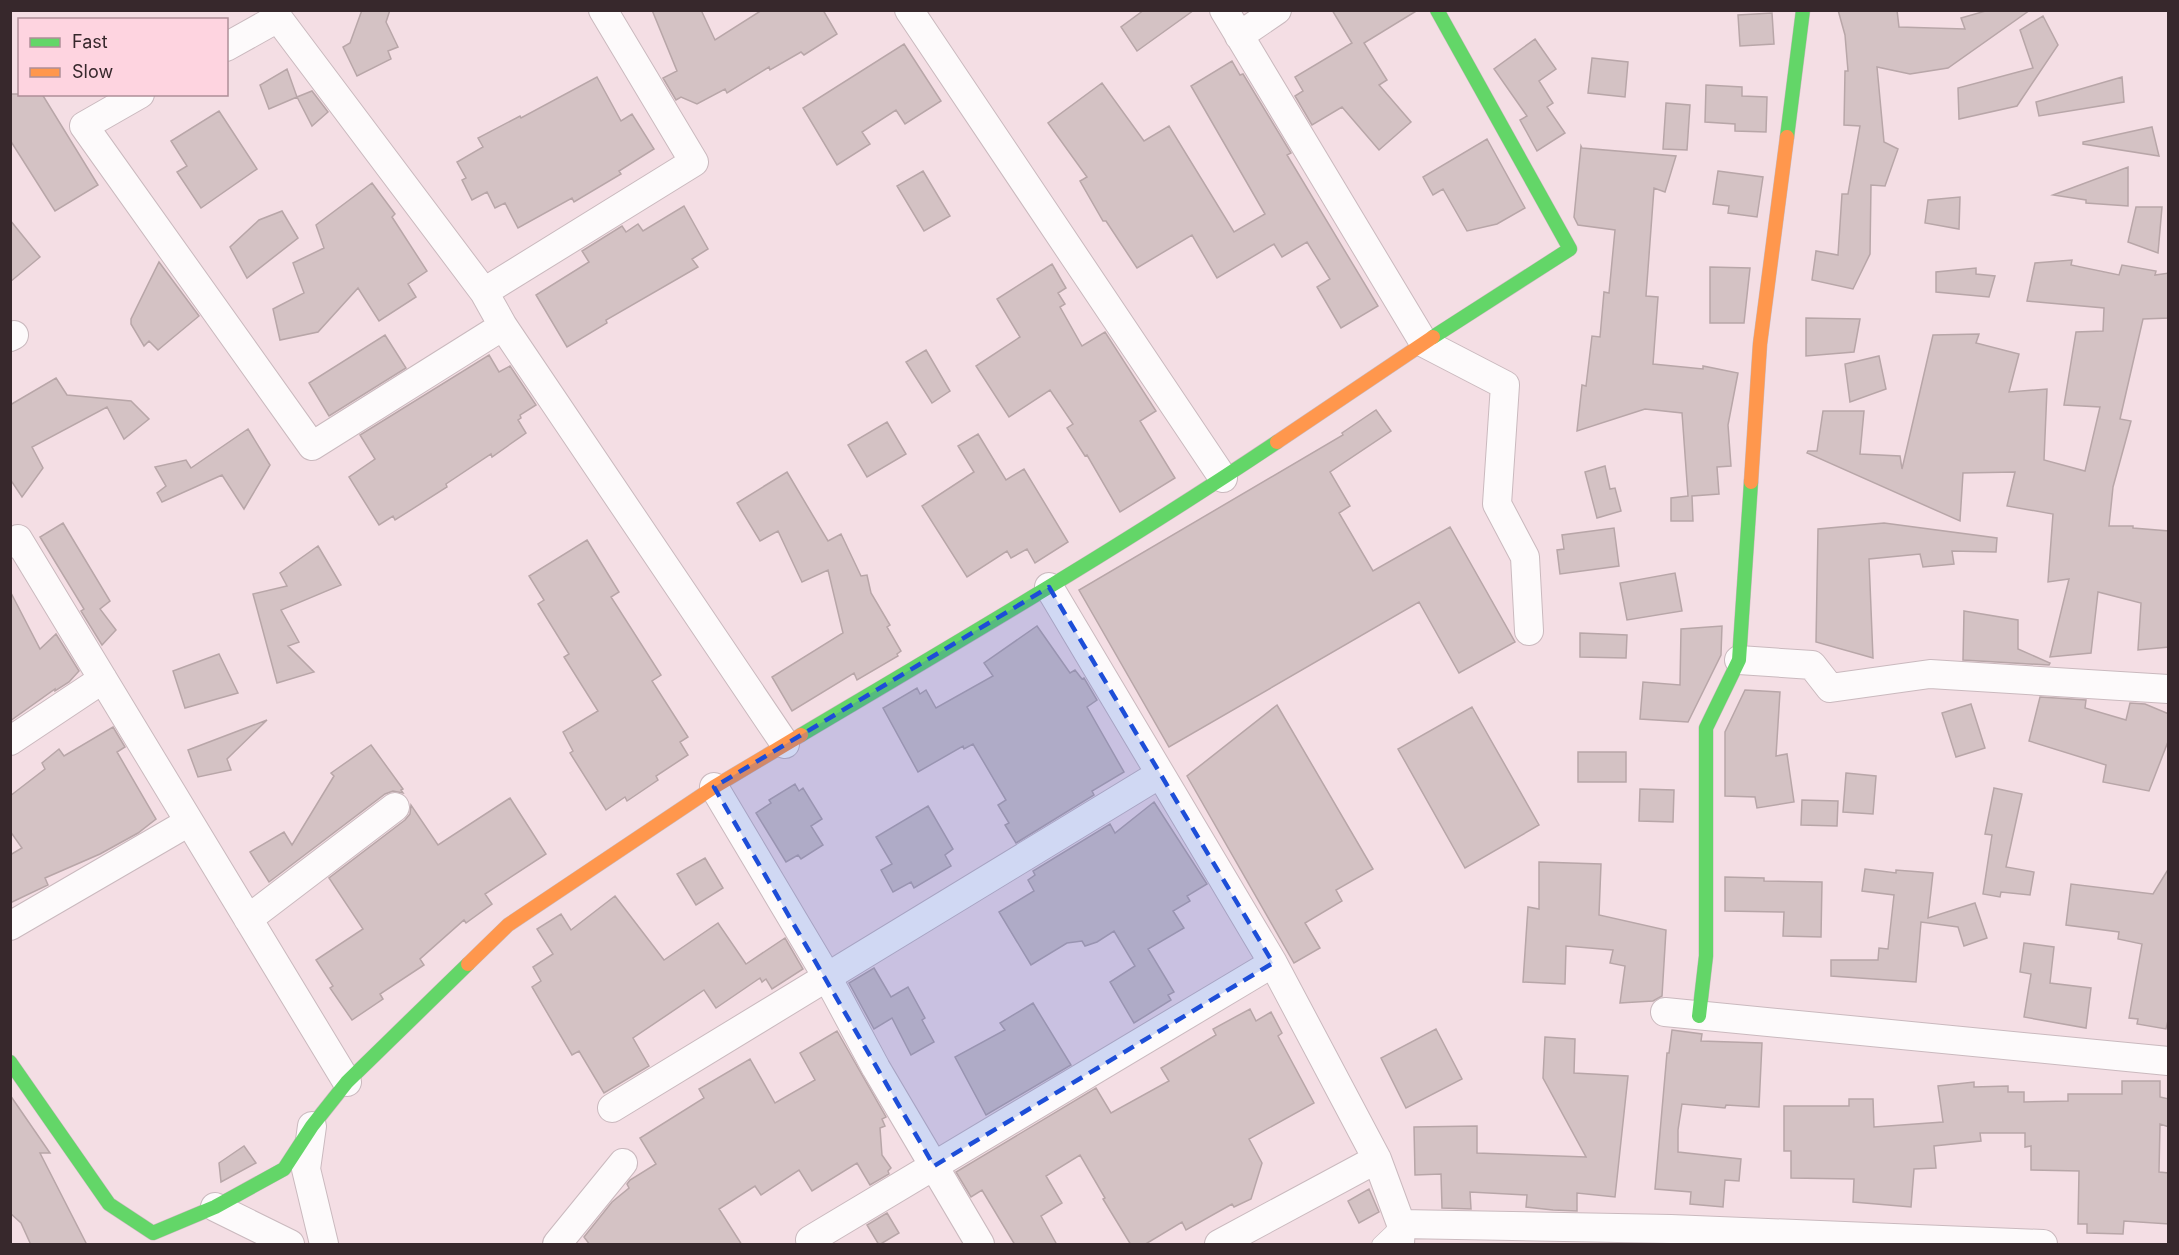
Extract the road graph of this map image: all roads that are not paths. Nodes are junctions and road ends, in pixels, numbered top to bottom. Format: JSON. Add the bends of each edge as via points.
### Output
{"nodes":[{"id":1,"x":603,"y":10,"type":"edge"},
{"id":2,"x":1224,"y":10,"type":"edge"},
{"id":3,"x":1277,"y":10,"type":"edge"},
{"id":4,"x":1437,"y":10,"type":"edge"},
{"id":5,"x":1803,"y":10,"type":"edge"},
{"id":6,"x":913,"y":13,"type":"edge"},
{"id":7,"x":1239,"y":36,"type":"junction"},
{"id":8,"x":228,"y":45,"type":"edge"},
{"id":9,"x":136,"y":96,"type":"edge"},
{"id":10,"x":483,"y":292,"type":"junction"},
{"id":11,"x":503,"y":326,"type":"junction"},
{"id":12,"x":1424,"y":344,"type":"junction"},
{"id":13,"x":1223,"y":478,"type":"junction"},
{"id":14,"x":10,"y":544,"type":"edge"},
{"id":15,"x":1049,"y":587,"type":"junction"},
{"id":16,"x":1529,"y":631,"type":"dead end"},
{"id":17,"x":1739,"y":660,"type":"junction"},
{"id":18,"x":103,"y":679,"type":"junction"},
{"id":19,"x":2169,"y":689,"type":"edge"},
{"id":20,"x":10,"y":741,"type":"edge"},
{"id":21,"x":785,"y":744,"type":"junction"},
{"id":22,"x":1160,"y":774,"type":"junction"},
{"id":23,"x":714,"y":787,"type":"junction"},
{"id":24,"x":394,"y":807,"type":"dead end"},
{"id":25,"x":189,"y":822,"type":"junction"},
{"id":26,"x":248,"y":919,"type":"junction"},
{"id":27,"x":10,"y":926,"type":"edge"},
{"id":28,"x":1273,"y":963,"type":"junction"},
{"id":29,"x":826,"y":975,"type":"junction"},
{"id":30,"x":1665,"y":1012,"type":"dead end"},
{"id":31,"x":1699,"y":1016,"type":"junction"},
{"id":32,"x":2169,"y":1061,"type":"edge"},
{"id":33,"x":10,"y":1062,"type":"edge"},
{"id":34,"x":347,"y":1082,"type":"junction"},
{"id":35,"x":612,"y":1108,"type":"dead end"},
{"id":36,"x":312,"y":1126,"type":"junction"},
{"id":37,"x":1377,"y":1159,"type":"junction"},
{"id":38,"x":623,"y":1163,"type":"dead end"},
{"id":39,"x":934,"y":1166,"type":"junction"},
{"id":40,"x":215,"y":1207,"type":"junction"},
{"id":41,"x":1400,"y":1234,"type":"edge"},
{"id":42,"x":810,"y":1240,"type":"dead end"},
{"id":43,"x":290,"y":1245,"type":"edge"},
{"id":44,"x":324,"y":1245,"type":"edge"},
{"id":45,"x":557,"y":1245,"type":"edge"},
{"id":46,"x":980,"y":1245,"type":"edge"},
{"id":47,"x":1219,"y":1245,"type":"edge"},
{"id":48,"x":1379,"y":1245,"type":"edge"},
{"id":49,"x":2043,"y":1245,"type":"edge"}],
"edges":[{"from":1,"to":10,"type":"street","via":[[694,162]]},
{"from":2,"to":7,"type":"street"},
{"from":3,"to":7,"type":"street"},
{"from":4,"to":12,"type":"street","via":[[1570,249]]},
{"from":5,"to":17,"type":"street","via":[[1760,345]]},
{"from":6,"to":13,"type":"street"},
{"from":7,"to":12,"type":"street"},
{"from":8,"to":10,"type":"street","via":[[278,18]]},
{"from":9,"to":11,"type":"street","via":[[84,126],[312,446]]},
{"from":10,"to":11,"type":"street"},
{"from":11,"to":21,"type":"street"},
{"from":12,"to":13,"type":"street"},
{"from":12,"to":16,"type":"street","via":[[1505,386],[1497,504],[1525,557]]},
{"from":13,"to":15,"type":"street"},
{"from":14,"to":18,"type":"street","via":[[18,539]]},
{"from":15,"to":21,"type":"street"},
{"from":15,"to":22,"type":"street"},
{"from":17,"to":19,"type":"street","via":[[1812,665],[1830,688],[1930,674]]},
{"from":17,"to":31,"type":"street","via":[[1706,728],[1706,956]]},
{"from":18,"to":20,"type":"street"},
{"from":18,"to":25,"type":"street"},
{"from":21,"to":23,"type":"street"},
{"from":22,"to":28,"type":"street"},
{"from":22,"to":29,"type":"street"},
{"from":23,"to":29,"type":"street"},
{"from":23,"to":34,"type":"street","via":[[508,925]]},
{"from":24,"to":26,"type":"street"},
{"from":25,"to":26,"type":"street"},
{"from":25,"to":27,"type":"street"},
{"from":26,"to":34,"type":"street"},
{"from":28,"to":37,"type":"street"},
{"from":28,"to":39,"type":"street"},
{"from":29,"to":35,"type":"street"},
{"from":29,"to":39,"type":"street"},
{"from":30,"to":31,"type":"street"},
{"from":31,"to":32,"type":"street"},
{"from":33,"to":40,"type":"street","via":[[109,1204],[153,1233]]},
{"from":34,"to":36,"type":"street"},
{"from":36,"to":40,"type":"street","via":[[284,1169]]},
{"from":36,"to":44,"type":"street","via":[[306,1169]]},
{"from":37,"to":41,"type":"street"},
{"from":37,"to":47,"type":"street"},
{"from":38,"to":45,"type":"street"},
{"from":39,"to":42,"type":"street"},
{"from":39,"to":46,"type":"street"},
{"from":40,"to":43,"type":"street"},
{"from":41,"to":48,"type":"lane"},
{"from":41,"to":49,"type":"street","via":[[1671,1229]]}]}
